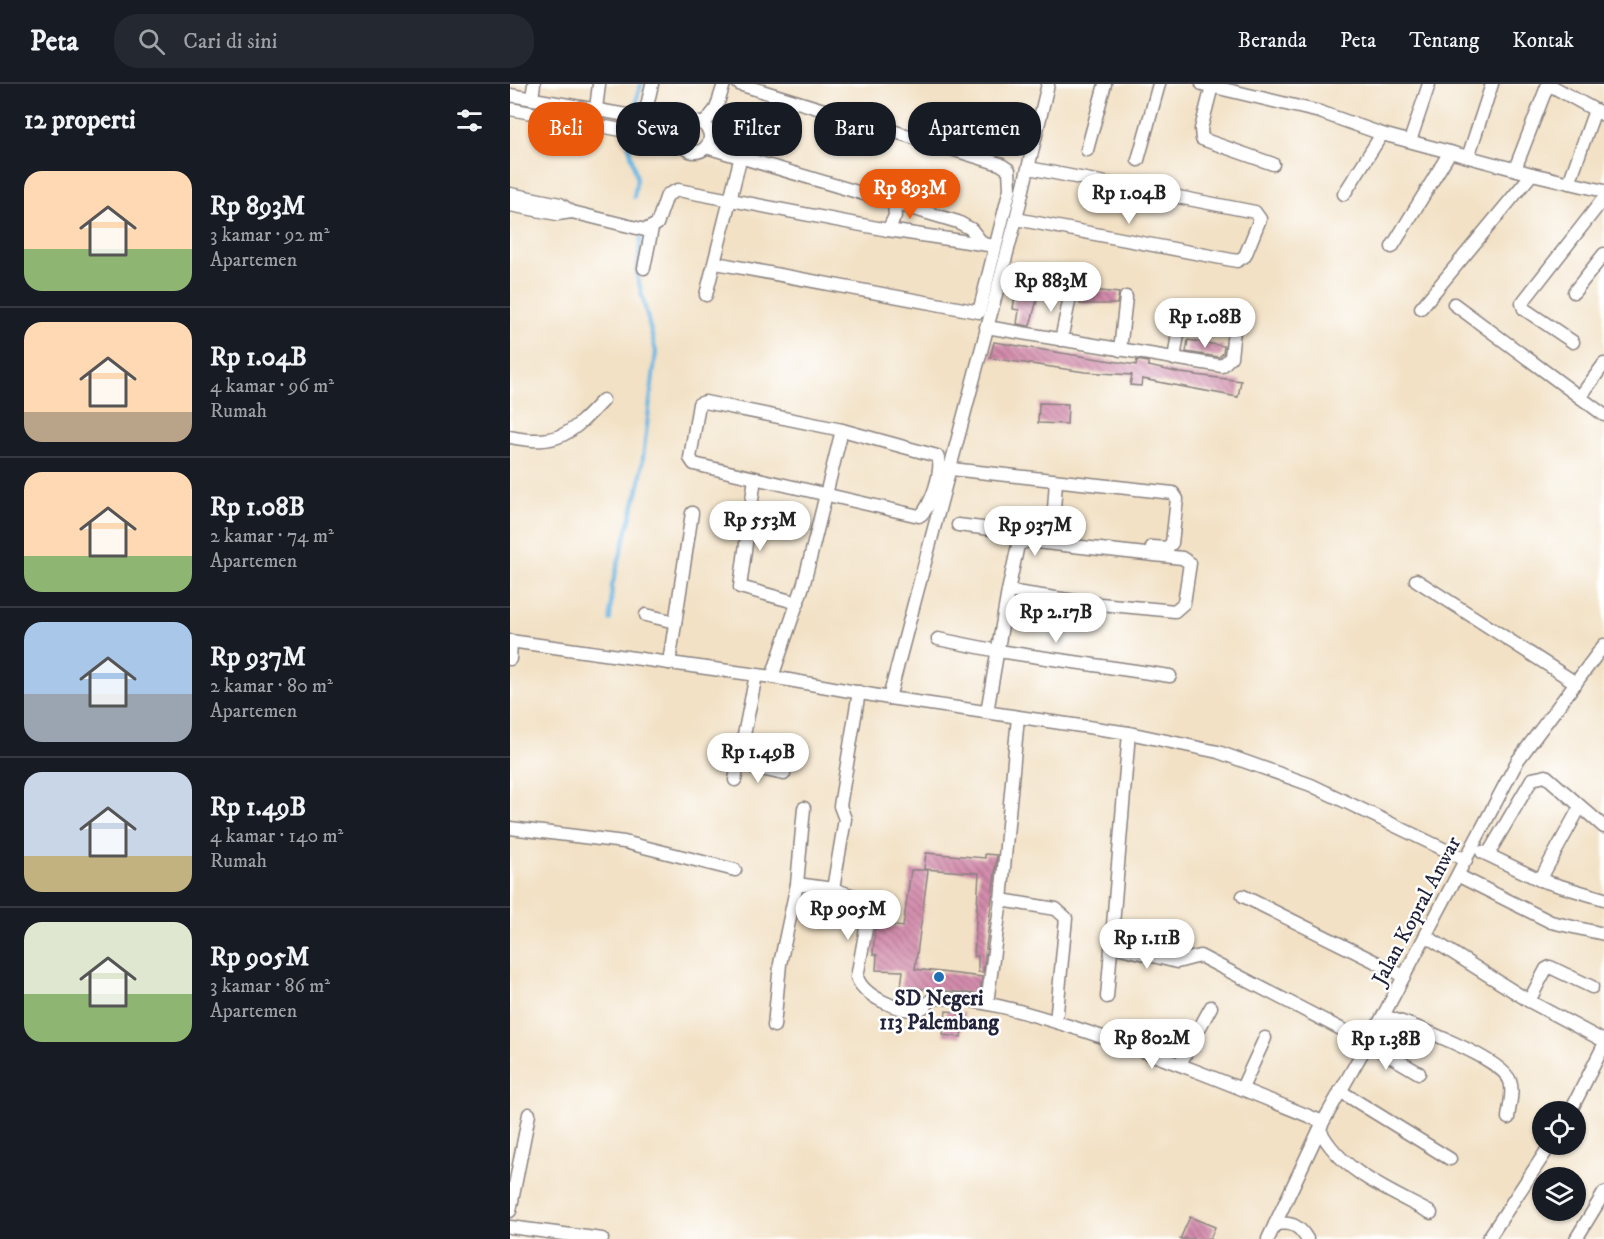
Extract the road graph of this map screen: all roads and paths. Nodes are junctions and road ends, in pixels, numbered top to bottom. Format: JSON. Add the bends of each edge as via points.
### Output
{"nodes":[{"id":1,"x":534,"y":84,"type":"edge"},
{"id":2,"x":599,"y":84,"type":"edge"},
{"id":3,"x":652,"y":84,"type":"edge"},
{"id":4,"x":723,"y":84,"type":"edge"},
{"id":5,"x":739,"y":84,"type":"edge"},
{"id":6,"x":1048,"y":84,"type":"edge"},
{"id":7,"x":1105,"y":84,"type":"edge"},
{"id":8,"x":1159,"y":84,"type":"edge"},
{"id":9,"x":1429,"y":84,"type":"edge"},
{"id":10,"x":1492,"y":84,"type":"edge"},
{"id":11,"x":1548,"y":84,"type":"edge"},
{"id":12,"x":1207,"y":85,"type":"edge"},
{"id":13,"x":510,"y":95,"type":"edge"},
{"id":14,"x":532,"y":98,"type":"junction"},
{"id":15,"x":553,"y":102,"type":"edge"},
{"id":16,"x":596,"y":102,"type":"edge"},
{"id":17,"x":648,"y":102,"type":"edge"},
{"id":18,"x":510,"y":109,"type":"edge"},
{"id":19,"x":528,"y":112,"type":"edge"},
{"id":20,"x":1600,"y":112,"type":"edge"},
{"id":21,"x":700,"y":123,"type":"edge"},
{"id":22,"x":704,"y":124,"type":"junction"},
{"id":23,"x":1382,"y":134,"type":"junction"},
{"id":24,"x":1410,"y":141,"type":"junction"},
{"id":25,"x":706,"y":147,"type":"junction"},
{"id":26,"x":700,"y":149,"type":"edge"},
{"id":27,"x":712,"y":149,"type":"edge"},
{"id":28,"x":1087,"y":150,"type":"dead end"},
{"id":29,"x":1450,"y":152,"type":"junction"},
{"id":30,"x":741,"y":156,"type":"joint"},
{"id":31,"x":1468,"y":157,"type":"junction"},
{"id":32,"x":1138,"y":160,"type":"dead end"},
{"id":33,"x":1273,"y":164,"type":"dead end"},
{"id":34,"x":1029,"y":168,"type":"junction"},
{"id":35,"x":1515,"y":169,"type":"junction"},
{"id":36,"x":1532,"y":174,"type":"junction"},
{"id":37,"x":1569,"y":183,"type":"junction"},
{"id":38,"x":1604,"y":190,"type":"edge"},
{"id":39,"x":510,"y":194,"type":"edge"},
{"id":40,"x":1344,"y":194,"type":"dead end"},
{"id":41,"x":1604,"y":198,"type":"edge"},
{"id":42,"x":730,"y":201,"type":"junction"},
{"id":43,"x":894,"y":202,"type":"junction"},
{"id":44,"x":510,"y":205,"type":"edge"},
{"id":45,"x":573,"y":212,"type":"junction"},
{"id":46,"x":1016,"y":219,"type":"junction"},
{"id":47,"x":652,"y":228,"type":"junction"},
{"id":48,"x":888,"y":230,"type":"junction"},
{"id":49,"x":982,"y":243,"type":"junction"},
{"id":50,"x":995,"y":246,"type":"junction"},
{"id":51,"x":1392,"y":247,"type":"dead end"},
{"id":52,"x":1604,"y":254,"type":"edge"},
{"id":53,"x":716,"y":263,"type":"junction"},
{"id":54,"x":644,"y":268,"type":"dead end"},
{"id":55,"x":1071,"y":292,"type":"dead end"},
{"id":56,"x":1574,"y":292,"type":"dead end"},
{"id":57,"x":706,"y":295,"type":"dead end"},
{"id":58,"x":1126,"y":297,"type":"dead end"},
{"id":59,"x":1454,"y":304,"type":"dead end"},
{"id":60,"x":1182,"y":308,"type":"dead end"},
{"id":61,"x":1421,"y":308,"type":"dead end"},
{"id":62,"x":1236,"y":313,"type":"dead end"},
{"id":63,"x":986,"y":327,"type":"junction"},
{"id":64,"x":1061,"y":340,"type":"junction"},
{"id":65,"x":1573,"y":342,"type":"dead end"},
{"id":66,"x":1120,"y":350,"type":"junction"},
{"id":67,"x":1174,"y":359,"type":"junction"},
{"id":68,"x":1604,"y":364,"type":"edge"},
{"id":69,"x":1580,"y":397,"type":"junction"},
{"id":70,"x":603,"y":400,"type":"dead end"},
{"id":71,"x":1604,"y":415,"type":"edge"},
{"id":72,"x":842,"y":430,"type":"junction"},
{"id":73,"x":510,"y":437,"type":"edge"},
{"id":74,"x":951,"y":469,"type":"junction"},
{"id":75,"x":755,"y":478,"type":"junction"},
{"id":76,"x":1056,"y":481,"type":"junction"},
{"id":77,"x":828,"y":493,"type":"junction"},
{"id":78,"x":692,"y":513,"type":"dead end"},
{"id":79,"x":958,"y":525,"type":"dead end"},
{"id":80,"x":1052,"y":537,"type":"junction"},
{"id":81,"x":1416,"y":580,"type":"dead end"},
{"id":82,"x":1008,"y":591,"type":"junction"},
{"id":83,"x":798,"y":603,"type":"junction"},
{"id":84,"x":646,"y":615,"type":"dead end"},
{"id":85,"x":675,"y":622,"type":"junction"},
{"id":86,"x":938,"y":639,"type":"dead end"},
{"id":87,"x":511,"y":641,"type":"edge"},
{"id":88,"x":1604,"y":645,"type":"edge"},
{"id":89,"x":998,"y":651,"type":"junction"},
{"id":90,"x":510,"y":659,"type":"edge"},
{"id":91,"x":669,"y":663,"type":"junction"},
{"id":92,"x":756,"y":675,"type":"junction"},
{"id":93,"x":1170,"y":676,"type":"dead end"},
{"id":94,"x":772,"y":677,"type":"junction"},
{"id":95,"x":1576,"y":683,"type":"junction"},
{"id":96,"x":859,"y":692,"type":"junction"},
{"id":97,"x":889,"y":698,"type":"junction"},
{"id":98,"x":987,"y":712,"type":"junction"},
{"id":99,"x":1018,"y":717,"type":"junction"},
{"id":100,"x":1129,"y":734,"type":"junction"},
{"id":101,"x":738,"y":764,"type":"junction"},
{"id":102,"x":784,"y":774,"type":"dead end"},
{"id":103,"x":735,"y":780,"type":"dead end"},
{"id":104,"x":1580,"y":807,"type":"junction"},
{"id":105,"x":804,"y":808,"type":"dead end"},
{"id":106,"x":1604,"y":827,"type":"edge"},
{"id":107,"x":510,"y":828,"type":"edge"},
{"id":108,"x":1473,"y":847,"type":"junction"},
{"id":109,"x":1488,"y":855,"type":"junction"},
{"id":110,"x":1466,"y":860,"type":"junction"},
{"id":111,"x":735,"y":870,"type":"dead end"},
{"id":112,"x":1459,"y":876,"type":"junction"},
{"id":113,"x":1540,"y":880,"type":"junction"},
{"id":114,"x":797,"y":884,"type":"junction"},
{"id":115,"x":833,"y":889,"type":"junction"},
{"id":116,"x":1243,"y":896,"type":"dead end"},
{"id":117,"x":1604,"y":899,"type":"edge"},
{"id":118,"x":1001,"y":900,"type":"junction"},
{"id":119,"x":1604,"y":934,"type":"edge"},
{"id":120,"x":1425,"y":936,"type":"junction"},
{"id":121,"x":1113,"y":946,"type":"junction"},
{"id":122,"x":1404,"y":976,"type":"junction"},
{"id":123,"x":1592,"y":987,"type":"dead end"},
{"id":124,"x":1107,"y":997,"type":"dead end"},
{"id":125,"x":1529,"y":1001,"type":"junction"},
{"id":126,"x":987,"y":1003,"type":"junction"},
{"id":127,"x":1211,"y":1007,"type":"dead end"},
{"id":128,"x":1383,"y":1016,"type":"junction"},
{"id":129,"x":1056,"y":1022,"type":"junction"},
{"id":130,"x":774,"y":1026,"type":"dead end"},
{"id":131,"x":1265,"y":1038,"type":"dead end"},
{"id":132,"x":1368,"y":1043,"type":"junction"},
{"id":133,"x":1604,"y":1043,"type":"edge"},
{"id":134,"x":1180,"y":1064,"type":"junction"},
{"id":135,"x":1419,"y":1073,"type":"dead end"},
{"id":136,"x":1242,"y":1088,"type":"junction"},
{"id":137,"x":1340,"y":1092,"type":"junction"},
{"id":138,"x":1575,"y":1101,"type":"edge"},
{"id":139,"x":529,"y":1114,"type":"dead end"},
{"id":140,"x":1508,"y":1118,"type":"dead end"},
{"id":141,"x":1321,"y":1126,"type":"junction"},
{"id":142,"x":1544,"y":1155,"type":"edge"},
{"id":143,"x":1450,"y":1160,"type":"dead end"},
{"id":144,"x":1604,"y":1193,"type":"edge"},
{"id":145,"x":510,"y":1211,"type":"edge"},
{"id":146,"x":1431,"y":1213,"type":"dead end"},
{"id":147,"x":1275,"y":1224,"type":"junction"},
{"id":148,"x":510,"y":1227,"type":"edge"},
{"id":149,"x":560,"y":1237,"type":"edge"},
{"id":150,"x":602,"y":1239,"type":"edge"},
{"id":151,"x":1268,"y":1239,"type":"edge"},
{"id":152,"x":1307,"y":1239,"type":"edge"},
{"id":153,"x":1488,"y":1239,"type":"edge"},
{"id":154,"x":1576,"y":1239,"type":"edge"}],
"edges":[{"from":1,"to":14,"type":"street"},
{"from":2,"to":16,"type":"street"},
{"from":3,"to":17,"type":"street"},
{"from":4,"to":22,"type":"street","via":[[716,109]]},
{"from":5,"to":50,"type":"street","via":[[1000,164],[1009,170],[1011,180]]},
{"from":6,"to":34,"type":"street"},
{"from":7,"to":28,"type":"street"},
{"from":8,"to":32,"type":"street"},
{"from":9,"to":24,"type":"street"},
{"from":10,"to":31,"type":"street"},
{"from":11,"to":20,"type":"street"},
{"from":11,"to":35,"type":"street"},
{"from":12,"to":23,"type":"street","via":[[1320,112]]},
{"from":12,"to":33,"type":"street","via":[[1202,139]]},
{"from":13,"to":14,"type":"street"},
{"from":14,"to":15,"type":"street"},
{"from":18,"to":19,"type":"street"},
{"from":20,"to":37,"type":"street"},
{"from":21,"to":22,"type":"street"},
{"from":22,"to":25,"type":"street","via":[[710,136]]},
{"from":23,"to":24,"type":"street"},
{"from":23,"to":40,"type":"street"},
{"from":24,"to":29,"type":"street"},
{"from":25,"to":26,"type":"street"},
{"from":25,"to":27,"type":"street"},
{"from":29,"to":31,"type":"street"},
{"from":29,"to":51,"type":"street"},
{"from":30,"to":42,"type":"street"},
{"from":30,"to":43,"type":"street"},
{"from":31,"to":35,"type":"street"},
{"from":34,"to":46,"type":"street"},
{"from":34,"to":46,"type":"street","via":[[1255,212],[1260,219],[1245,256],[1237,261]]},
{"from":35,"to":36,"type":"street"},
{"from":36,"to":37,"type":"street"},
{"from":36,"to":61,"type":"street"},
{"from":37,"to":38,"type":"street"},
{"from":39,"to":45,"type":"street","via":[[560,204]]},
{"from":41,"to":65,"type":"street","via":[[1522,303],[1524,309]]},
{"from":42,"to":47,"type":"street","via":[[674,190],[667,195]]},
{"from":42,"to":48,"type":"street"},
{"from":42,"to":53,"type":"street"},
{"from":43,"to":48,"type":"street","via":[[895,216]]},
{"from":43,"to":49,"type":"street","via":[[958,222],[971,229]]},
{"from":44,"to":45,"type":"street","via":[[557,214]]},
{"from":45,"to":47,"type":"street","via":[[636,230]]},
{"from":46,"to":63,"type":"street"},
{"from":47,"to":54,"type":"street"},
{"from":48,"to":49,"type":"street"},
{"from":49,"to":50,"type":"street"},
{"from":50,"to":53,"type":"street","via":[[979,312]]},
{"from":52,"to":56,"type":"street"},
{"from":53,"to":57,"type":"street"},
{"from":55,"to":64,"type":"street"},
{"from":58,"to":66,"type":"street"},
{"from":59,"to":69,"type":"street"},
{"from":60,"to":67,"type":"street"},
{"from":62,"to":67,"type":"street","via":[[1227,364]]},
{"from":63,"to":64,"type":"street"},
{"from":63,"to":74,"type":"street"},
{"from":64,"to":66,"type":"street"},
{"from":66,"to":67,"type":"street"},
{"from":68,"to":69,"type":"street"},
{"from":69,"to":71,"type":"street"},
{"from":70,"to":73,"type":"street","via":[[562,436],[534,442]]},
{"from":72,"to":75,"type":"street","via":[[700,403],[690,460]]},
{"from":72,"to":77,"type":"street"},
{"from":72,"to":77,"type":"street","via":[[937,456],[940,467],[927,508],[919,516]]},
{"from":74,"to":76,"type":"street"},
{"from":74,"to":97,"type":"street"},
{"from":75,"to":77,"type":"street"},
{"from":75,"to":83,"type":"street","via":[[740,587]]},
{"from":76,"to":80,"type":"street"},
{"from":76,"to":80,"type":"street","via":[[1173,493],[1177,499],[1176,524],[1167,548]]},
{"from":77,"to":83,"type":"street"},
{"from":78,"to":85,"type":"street"},
{"from":79,"to":80,"type":"street"},
{"from":81,"to":95,"type":"street"},
{"from":82,"to":82,"type":"street","via":[[1016,549],[1027,542],[1182,558],[1190,563],[1184,603],[1175,611]]},
{"from":82,"to":89,"type":"street"},
{"from":83,"to":94,"type":"street"},
{"from":84,"to":85,"type":"street"},
{"from":85,"to":91,"type":"street"},
{"from":86,"to":89,"type":"street"},
{"from":87,"to":90,"type":"street"},
{"from":87,"to":91,"type":"street"},
{"from":88,"to":95,"type":"street","name":"Jalan Kopral Anwar"},
{"from":89,"to":93,"type":"street"},
{"from":89,"to":98,"type":"street"},
{"from":91,"to":92,"type":"street"},
{"from":92,"to":94,"type":"street"},
{"from":92,"to":101,"type":"street"},
{"from":94,"to":96,"type":"street"},
{"from":95,"to":108,"type":"street","name":"Jalan Kopral Anwar","via":[[1518,760]]},
{"from":96,"to":97,"type":"street"},
{"from":96,"to":115,"type":"street","via":[[840,803],[845,819]]},
{"from":97,"to":98,"type":"street"},
{"from":98,"to":99,"type":"street"},
{"from":99,"to":100,"type":"street"},
{"from":99,"to":118,"type":"street"},
{"from":100,"to":110,"type":"street","via":[[1218,752],[1311,785]]},
{"from":100,"to":121,"type":"street"},
{"from":101,"to":102,"type":"street"},
{"from":101,"to":103,"type":"street"},
{"from":104,"to":106,"type":"street"},
{"from":104,"to":109,"type":"street","via":[[1545,776],[1536,777]]},
{"from":104,"to":113,"type":"street"},
{"from":105,"to":114,"type":"street"},
{"from":107,"to":111,"type":"street","via":[[624,842]]},
{"from":108,"to":109,"type":"street"},
{"from":108,"to":110,"type":"street","name":"Jalan Kopral Anwar"},
{"from":109,"to":113,"type":"street"},
{"from":110,"to":112,"type":"street","name":"Jalan Kopral Anwar"},
{"from":112,"to":119,"type":"street","via":[[1551,922]]},
{"from":112,"to":120,"type":"street","name":"Jalan Kopral Anwar"},
{"from":113,"to":117,"type":"street"},
{"from":114,"to":115,"type":"street"},
{"from":114,"to":130,"type":"street","via":[[780,964]]},
{"from":115,"to":126,"type":"street","via":[[866,900],[869,912],[857,977],[875,998],[916,1010],[934,998]]},
{"from":116,"to":122,"type":"street"},
{"from":118,"to":126,"type":"street"},
{"from":118,"to":129,"type":"street","via":[[1056,909],[1066,918]]},
{"from":120,"to":122,"type":"street","name":"Jalan Kopral Anwar"},
{"from":120,"to":125,"type":"street"},
{"from":121,"to":124,"type":"street"},
{"from":121,"to":132,"type":"street","via":[[1178,962],[1200,956]]},
{"from":122,"to":128,"type":"street","name":"Jalan Kopral Anwar"},
{"from":123,"to":125,"type":"street","via":[[1550,967]]},
{"from":125,"to":133,"type":"street"},
{"from":126,"to":129,"type":"street"},
{"from":127,"to":134,"type":"street"},
{"from":128,"to":132,"type":"street","name":"Jalan Kopral Anwar"},
{"from":128,"to":140,"type":"street","via":[[1455,1043],[1510,1078]]},
{"from":129,"to":134,"type":"street"},
{"from":131,"to":136,"type":"street"},
{"from":132,"to":135,"type":"street"},
{"from":132,"to":137,"type":"street","name":"Jalan Kopral Anwar"},
{"from":133,"to":138,"type":"street"},
{"from":134,"to":136,"type":"street"},
{"from":136,"to":141,"type":"street"},
{"from":137,"to":141,"type":"street","name":"Jalan Kopral Anwar"},
{"from":137,"to":143,"type":"street"},
{"from":139,"to":145,"type":"street"},
{"from":141,"to":146,"type":"street","via":[[1327,1145],[1345,1163]]},
{"from":141,"to":147,"type":"street","name":"Jalan Kopral Anwar"},
{"from":142,"to":153,"type":"street"},
{"from":144,"to":154,"type":"street"},
{"from":147,"to":151,"type":"street","name":"Jalan Kopral Anwar"},
{"from":147,"to":152,"type":"street","via":[[1297,1226]]},
{"from":148,"to":149,"type":"street"},
{"from":149,"to":150,"type":"street"}]}
